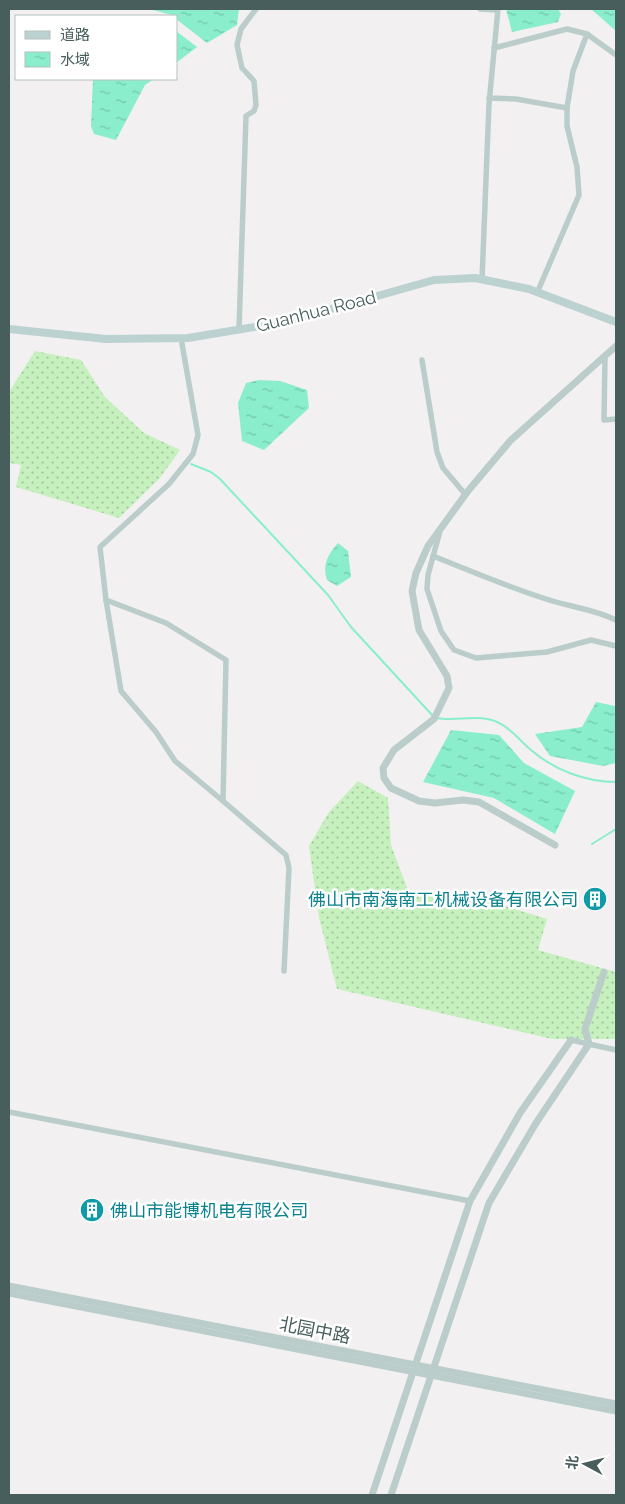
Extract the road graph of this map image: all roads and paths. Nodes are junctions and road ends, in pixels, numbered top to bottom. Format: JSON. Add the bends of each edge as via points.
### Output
{"nodes":[{"id":1,"x":256,"y":9,"type":"edge"},
{"id":2,"x":480,"y":9,"type":"edge"},
{"id":3,"x":497,"y":9,"type":"edge"},
{"id":4,"x":587,"y":34,"type":"junction"},
{"id":5,"x":494,"y":48,"type":"junction"},
{"id":6,"x":616,"y":55,"type":"edge"},
{"id":7,"x":489,"y":98,"type":"junction"},
{"id":8,"x":567,"y":108,"type":"junction"},
{"id":9,"x":482,"y":280,"type":"junction"},
{"id":10,"x":537,"y":293,"type":"junction"},
{"id":11,"x":616,"y":322,"type":"edge"},
{"id":12,"x":9,"y":329,"type":"edge"},
{"id":13,"x":239,"y":330,"type":"junction"},
{"id":14,"x":181,"y":338,"type":"junction"},
{"id":15,"x":616,"y":346,"type":"edge"},
{"id":16,"x":605,"y":356,"type":"junction"},
{"id":17,"x":422,"y":360,"type":"dead end"},
{"id":18,"x":616,"y":419,"type":"edge"},
{"id":19,"x":465,"y":494,"type":"junction"},
{"id":20,"x":442,"y":527,"type":"junction"},
{"id":21,"x":433,"y":556,"type":"junction"},
{"id":22,"x":106,"y":600,"type":"junction"},
{"id":23,"x":616,"y":620,"type":"edge"},
{"id":24,"x":616,"y":646,"type":"edge"},
{"id":25,"x":223,"y":802,"type":"junction"},
{"id":26,"x":555,"y":845,"type":"dead end"},
{"id":27,"x":284,"y":971,"type":"dead end"},
{"id":28,"x":604,"y":972,"type":"dead end"},
{"id":29,"x":571,"y":1040,"type":"joint"},
{"id":30,"x":589,"y":1044,"type":"junction"},
{"id":31,"x":616,"y":1050,"type":"edge"},
{"id":32,"x":9,"y":1112,"type":"edge"},
{"id":33,"x":470,"y":1201,"type":"junction"},
{"id":34,"x":9,"y":1286,"type":"edge"},
{"id":35,"x":9,"y":1293,"type":"edge"},
{"id":36,"x":414,"y":1368,"type":"junction"},
{"id":37,"x":432,"y":1371,"type":"junction"},
{"id":38,"x":616,"y":1404,"type":"edge"},
{"id":39,"x":616,"y":1411,"type":"edge"},
{"id":40,"x":372,"y":1495,"type":"edge"},
{"id":41,"x":391,"y":1495,"type":"edge"}],
"edges":[{"from":1,"to":13,"type":"street","via":[[241,29],[238,45],[242,68],[254,80],[256,105],[246,116]]},
{"from":2,"to":3,"type":"street"},
{"from":3,"to":5,"type":"street"},
{"from":4,"to":5,"type":"street","via":[[567,29]]},
{"from":4,"to":6,"type":"street"},
{"from":4,"to":8,"type":"street","via":[[573,71]]},
{"from":5,"to":7,"type":"street"},
{"from":7,"to":8,"type":"street"},
{"from":7,"to":9,"type":"street"},
{"from":8,"to":10,"type":"street","via":[[567,126],[577,167],[578,195]]},
{"from":9,"to":10,"type":"main road","name":"Guanhua Road"},
{"from":9,"to":13,"type":"main road","name":"Guanhua Road","via":[[434,280],[285,322]]},
{"from":10,"to":11,"type":"main road","name":"Guanhua Road"},
{"from":12,"to":14,"type":"main road","name":"Guanhua Road","via":[[106,339]]},
{"from":13,"to":14,"type":"main road","name":"Guanhua Road"},
{"from":14,"to":22,"type":"street","via":[[198,435],[193,454],[169,484],[100,547]]},
{"from":15,"to":16,"type":"street"},
{"from":16,"to":18,"type":"street","via":[[604,420]]},
{"from":16,"to":19,"type":"street","via":[[510,440]]},
{"from":17,"to":19,"type":"street","via":[[437,452],[443,468]]},
{"from":19,"to":20,"type":"street"},
{"from":20,"to":21,"type":"street"},
{"from":20,"to":26,"type":"street","via":[[428,546],[412,591],[419,630],[447,676],[450,688],[435,717],[394,750],[383,768],[384,778],[391,788],[419,801],[479,802]]},
{"from":21,"to":23,"type":"street","via":[[517,590],[600,612]]},
{"from":21,"to":24,"type":"street","via":[[427,589],[441,631],[454,650],[476,658],[547,652],[591,640]]},
{"from":22,"to":25,"type":"street","via":[[121,691],[156,732],[175,761]]},
{"from":22,"to":25,"type":"street","via":[[166,623],[226,660]]},
{"from":25,"to":27,"type":"street","via":[[286,855]]},
{"from":28,"to":30,"type":"street","via":[[585,1029]]},
{"from":29,"to":30,"type":"street"},
{"from":29,"to":33,"type":"street","via":[[520,1113]]},
{"from":30,"to":31,"type":"street"},
{"from":30,"to":37,"type":"street","via":[[536,1123],[489,1203]]},
{"from":32,"to":33,"type":"street"},
{"from":33,"to":36,"type":"street"},
{"from":34,"to":36,"type":"street","name":"北园中路"},
{"from":35,"to":36,"type":"street","name":"北园中路"},
{"from":36,"to":37,"type":"street","name":"北园中路"},
{"from":36,"to":40,"type":"street"},
{"from":37,"to":38,"type":"street","name":"北园中路"},
{"from":37,"to":39,"type":"street","name":"北园中路"},
{"from":37,"to":41,"type":"street"}]}
